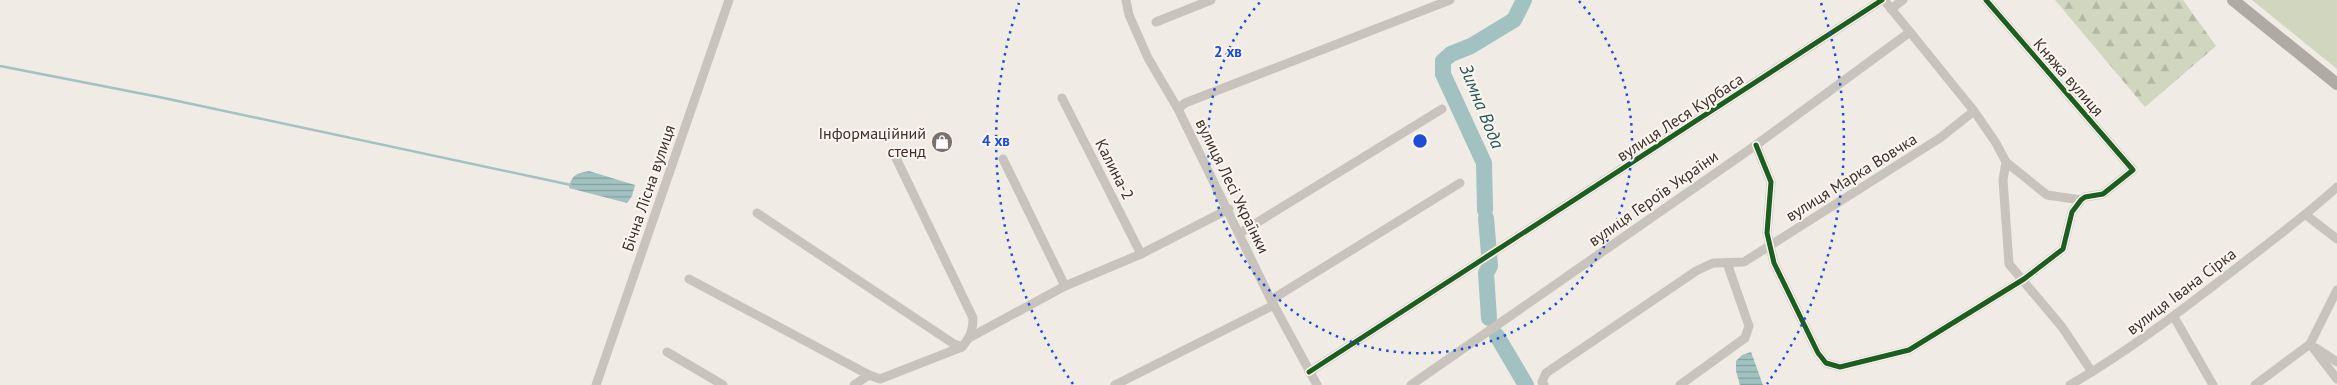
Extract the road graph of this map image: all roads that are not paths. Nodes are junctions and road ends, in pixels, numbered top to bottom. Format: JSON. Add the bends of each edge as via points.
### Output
{"nodes":[{"id":1,"x":728,"y":0,"type":"edge"},
{"id":2,"x":1126,"y":0,"type":"edge"},
{"id":3,"x":1212,"y":0,"type":"edge"},
{"id":4,"x":1450,"y":0,"type":"edge"},
{"id":5,"x":1883,"y":0,"type":"edge"},
{"id":6,"x":1903,"y":0,"type":"edge"},
{"id":7,"x":1986,"y":0,"type":"edge"},
{"id":8,"x":2234,"y":0,"type":"edge"},
{"id":9,"x":1891,"y":9,"type":"junction"},
{"id":10,"x":1156,"y":22,"type":"dead end"},
{"id":11,"x":1910,"y":32,"type":"junction"},
{"id":12,"x":2337,"y":84,"type":"edge"},
{"id":13,"x":1062,"y":98,"type":"dead end"},
{"id":14,"x":1178,"y":109,"type":"junction"},
{"id":15,"x":1442,"y":109,"type":"dead end"},
{"id":16,"x":1974,"y":111,"type":"junction"},
{"id":17,"x":1756,"y":144,"type":"junction"},
{"id":18,"x":896,"y":158,"type":"dead end"},
{"id":19,"x":1003,"y":159,"type":"dead end"},
{"id":20,"x":2006,"y":162,"type":"junction"},
{"id":21,"x":1460,"y":183,"type":"dead end"},
{"id":22,"x":2337,"y":188,"type":"edge"},
{"id":23,"x":2081,"y":200,"type":"junction"},
{"id":24,"x":1229,"y":209,"type":"junction"},
{"id":25,"x":757,"y":213,"type":"dead end"},
{"id":26,"x":2306,"y":215,"type":"junction"},
{"id":27,"x":1240,"y":233,"type":"junction"},
{"id":28,"x":2337,"y":238,"type":"edge"},
{"id":29,"x":1769,"y":246,"type":"junction"},
{"id":30,"x":1141,"y":254,"type":"junction"},
{"id":31,"x":1727,"y":263,"type":"junction"},
{"id":32,"x":690,"y":279,"type":"dead end"},
{"id":33,"x":2024,"y":279,"type":"junction"},
{"id":34,"x":1065,"y":286,"type":"junction"},
{"id":35,"x":2337,"y":290,"type":"edge"},
{"id":36,"x":1272,"y":302,"type":"junction"},
{"id":37,"x":2174,"y":317,"type":"junction"},
{"id":38,"x":970,"y":337,"type":"junction"},
{"id":39,"x":2310,"y":344,"type":"junction"},
{"id":40,"x":958,"y":345,"type":"junction"},
{"id":41,"x":667,"y":352,"type":"dead end"},
{"id":42,"x":2337,"y":362,"type":"edge"},
{"id":43,"x":1308,"y":372,"type":"junction"},
{"id":44,"x":2092,"y":372,"type":"junction"},
{"id":45,"x":869,"y":375,"type":"junction"},
{"id":46,"x":2337,"y":379,"type":"edge"},
{"id":47,"x":596,"y":385,"type":"edge"},
{"id":48,"x":723,"y":385,"type":"edge"},
{"id":49,"x":854,"y":385,"type":"edge"},
{"id":50,"x":1115,"y":385,"type":"edge"},
{"id":51,"x":1316,"y":385,"type":"edge"},
{"id":52,"x":1410,"y":385,"type":"edge"},
{"id":53,"x":1544,"y":385,"type":"edge"},
{"id":54,"x":1680,"y":385,"type":"edge"},
{"id":55,"x":2070,"y":385,"type":"edge"},
{"id":56,"x":2213,"y":385,"type":"edge"},
{"id":57,"x":2255,"y":385,"type":"edge"}],
"edges":[{"from":1,"to":47,"type":"street","name":"Бічна Лісна вулиця"},
{"from":2,"to":14,"type":"street","name":"вулиця Лесі Українки","via":[[1129,15],[1148,58]]},
{"from":3,"to":10,"type":"street"},
{"from":4,"to":14,"type":"street"},
{"from":5,"to":9,"type":"street"},
{"from":5,"to":43,"type":"street","name":"вулиця Леся Курбаса"},
{"from":6,"to":9,"type":"street"},
{"from":7,"to":23,"type":"street","name":"Княжа вулиця","via":[[2133,170],[2104,194]]},
{"from":8,"to":12,"type":"highway"},
{"from":9,"to":11,"type":"street"},
{"from":11,"to":16,"type":"street"},
{"from":11,"to":17,"type":"street","name":"вулиця Героїв України"},
{"from":13,"to":30,"type":"street","name":"Калина-2"},
{"from":14,"to":24,"type":"street","name":"вулиця Лесі Українки"},
{"from":15,"to":27,"type":"street"},
{"from":16,"to":20,"type":"street"},
{"from":16,"to":29,"type":"street","name":"вулиця Марка Вовчка","via":[[1940,138]]},
{"from":17,"to":29,"type":"street","via":[[1771,182]]},
{"from":17,"to":52,"type":"street","name":"вулиця Героїв України"},
{"from":18,"to":38,"type":"street","via":[[973,318]]},
{"from":19,"to":34,"type":"street"},
{"from":20,"to":23,"type":"street","via":[[2047,195]]},
{"from":20,"to":33,"type":"street","via":[[2003,180],[2010,264]]},
{"from":21,"to":36,"type":"street"},
{"from":22,"to":26,"type":"street","name":"вулиця Івана Сірка"},
{"from":23,"to":33,"type":"street","via":[[2072,212],[2063,250]]},
{"from":24,"to":27,"type":"street","name":"вулиця Лесі Українки"},
{"from":24,"to":30,"type":"street"},
{"from":25,"to":40,"type":"street"},
{"from":26,"to":28,"type":"street"},
{"from":26,"to":37,"type":"street","name":"вулиця Івана Сірка"},
{"from":27,"to":36,"type":"street","name":"вулиця Лесі Українки"},
{"from":29,"to":31,"type":"street","name":"вулиця Марка Вовчка","via":[[1744,262]]},
{"from":29,"to":33,"type":"street","via":[[1780,279],[1818,353],[1835,368],[1909,350]]},
{"from":30,"to":34,"type":"street"},
{"from":31,"to":53,"type":"street","name":"вулиця Марка Вовчка","via":[[1713,263],[1696,271],[1546,373]]},
{"from":31,"to":54,"type":"street","via":[[1749,326],[1745,338]]},
{"from":32,"to":45,"type":"street"},
{"from":33,"to":44,"type":"street"},
{"from":34,"to":38,"type":"street"},
{"from":35,"to":39,"type":"street"},
{"from":36,"to":43,"type":"street","name":"вулиця Лесі Українки"},
{"from":36,"to":50,"type":"street"},
{"from":37,"to":44,"type":"street","name":"вулиця Івана Сірка"},
{"from":37,"to":56,"type":"street"},
{"from":38,"to":40,"type":"street"},
{"from":39,"to":42,"type":"street"},
{"from":39,"to":46,"type":"street"},
{"from":39,"to":57,"type":"street"},
{"from":40,"to":45,"type":"street","via":[[880,379]]},
{"from":41,"to":48,"type":"street"},
{"from":43,"to":51,"type":"street","name":"вулиця Лесі Українки"},
{"from":44,"to":55,"type":"street","name":"вулиця Івана Сірка"},
{"from":45,"to":49,"type":"street"}]}
